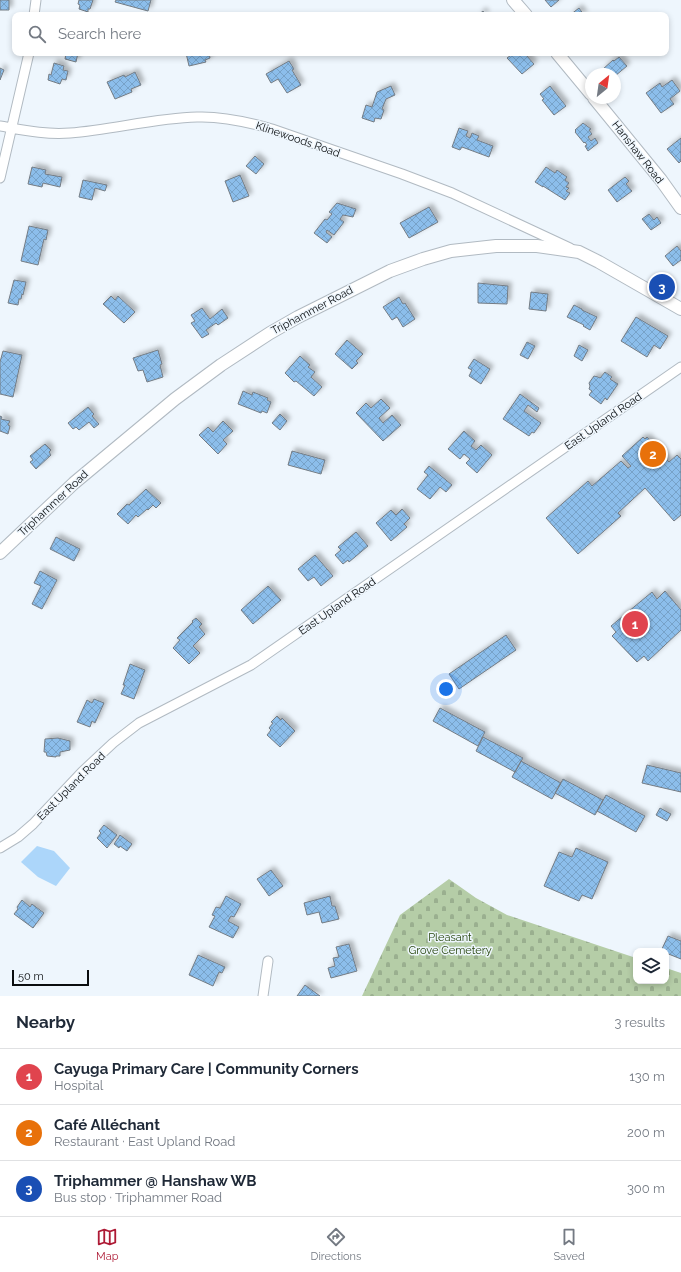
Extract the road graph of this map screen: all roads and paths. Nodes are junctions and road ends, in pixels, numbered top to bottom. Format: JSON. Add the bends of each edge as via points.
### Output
{"nodes":[{"id":1,"x":36,"y":0,"type":"edge"},
{"id":2,"x":514,"y":0,"type":"edge"},
{"id":3,"x":34,"y":12,"type":"edge"},
{"id":4,"x":524,"y":12,"type":"edge"},
{"id":5,"x":28,"y":56,"type":"edge"},
{"id":6,"x":559,"y":56,"type":"edge"},
{"id":7,"x":585,"y":87,"type":"edge"},
{"id":8,"x":599,"y":104,"type":"edge"},
{"id":9,"x":0,"y":126,"type":"edge"},
{"id":10,"x":11,"y":128,"type":"junction"},
{"id":11,"x":0,"y":178,"type":"edge"},
{"id":12,"x":681,"y":208,"type":"edge"},
{"id":13,"x":579,"y":252,"type":"junction"},
{"id":14,"x":681,"y":309,"type":"edge"},
{"id":15,"x":681,"y":366,"type":"edge"},
{"id":16,"x":0,"y":553,"type":"edge"},
{"id":17,"x":0,"y":848,"type":"edge"},
{"id":18,"x":268,"y":961,"type":"dead end"},
{"id":19,"x":263,"y":996,"type":"edge"}],
"edges":[{"from":1,"to":3,"type":"street"},
{"from":2,"to":4,"type":"street"},
{"from":5,"to":10,"type":"street"},
{"from":6,"to":7,"type":"street"},
{"from":8,"to":12,"type":"street","name":"Hanshaw Road"},
{"from":9,"to":10,"type":"street","name":"Klinewoods Road"},
{"from":10,"to":11,"type":"street"},
{"from":10,"to":13,"type":"street","name":"Klinewoods Road","via":[[68,133],[171,118],[198,117],[251,123],[452,193]]},
{"from":13,"to":14,"type":"street","name":"Triphammer Road"},
{"from":13,"to":16,"type":"street","name":"Triphammer Road","via":[[512,245],[451,251],[390,271],[319,306],[243,350],[175,399],[74,483]]},
{"from":15,"to":17,"type":"street","name":"East Upland Road","via":[[251,665],[139,723],[82,772],[33,824]]},
{"from":18,"to":19,"type":"street"}]}
